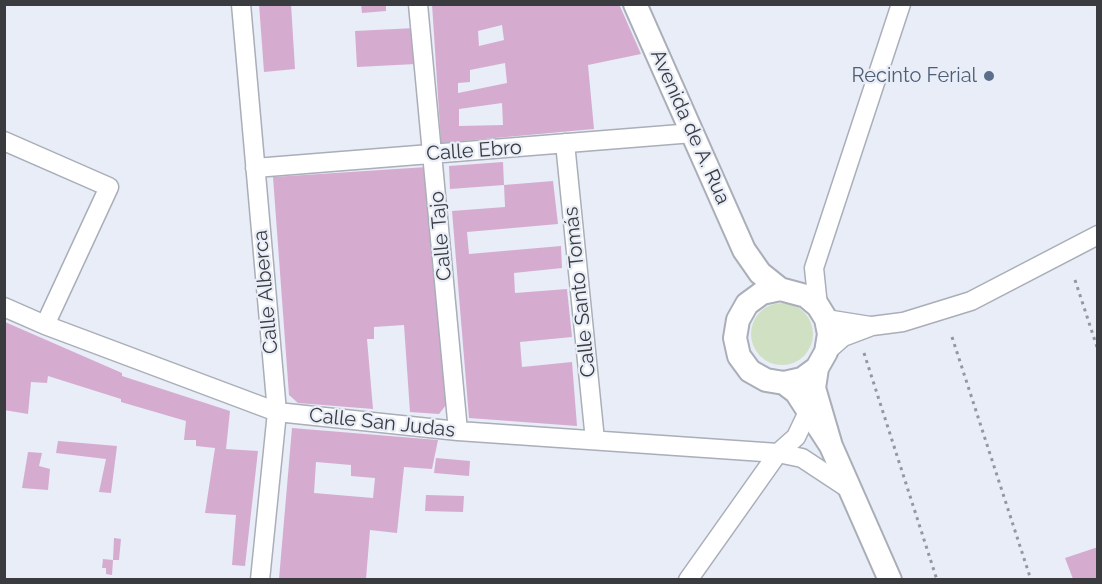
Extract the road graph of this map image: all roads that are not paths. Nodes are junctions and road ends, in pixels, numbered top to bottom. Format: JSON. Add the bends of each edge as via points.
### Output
{"nodes":[{"id":1,"x":241,"y":4,"type":"edge"},
{"id":2,"x":418,"y":4,"type":"edge"},
{"id":3,"x":635,"y":4,"type":"edge"},
{"id":4,"x":901,"y":4,"type":"edge"},
{"id":5,"x":693,"y":134,"type":"junction"},
{"id":6,"x":4,"y":141,"type":"edge"},
{"id":7,"x":565,"y":143,"type":"junction"},
{"id":8,"x":433,"y":154,"type":"junction"},
{"id":9,"x":255,"y":168,"type":"junction"},
{"id":10,"x":1098,"y":235,"type":"edge"},
{"id":11,"x":744,"y":250,"type":"junction"},
{"id":12,"x":814,"y":268,"type":"junction"},
{"id":13,"x":784,"y":290,"type":"junction"},
{"id":14,"x":747,"y":304,"type":"junction"},
{"id":15,"x":4,"y":307,"type":"edge"},
{"id":16,"x":822,"y":313,"type":"junction"},
{"id":17,"x":45,"y":325,"type":"junction"},
{"id":18,"x":872,"y":326,"type":"junction"},
{"id":19,"x":821,"y":360,"type":"junction"},
{"id":20,"x":784,"y":383,"type":"junction"},
{"id":21,"x":277,"y":412,"type":"junction"},
{"id":22,"x":808,"y":412,"type":"junction"},
{"id":23,"x":458,"y":431,"type":"junction"},
{"id":24,"x":595,"y":440,"type":"junction"},
{"id":25,"x":831,"y":446,"type":"junction"},
{"id":26,"x":778,"y":453,"type":"junction"},
{"id":27,"x":802,"y":458,"type":"junction"},
{"id":28,"x":849,"y":489,"type":"junction"},
{"id":29,"x":260,"y":579,"type":"edge"},
{"id":30,"x":688,"y":579,"type":"edge"},
{"id":31,"x":890,"y":579,"type":"edge"}],
"edges":[{"from":1,"to":9,"type":"street","name":"Calle Alberca"},
{"from":2,"to":8,"type":"street","name":"Calle Tajo"},
{"from":3,"to":5,"type":"street","name":"Avenida de A. Rua"},
{"from":4,"to":12,"type":"street"},
{"from":5,"to":7,"type":"street","name":"Calle Ebro"},
{"from":5,"to":11,"type":"street","name":"Avenida de A. Rua"},
{"from":6,"to":17,"type":"street","via":[[109,187]]},
{"from":7,"to":8,"type":"street","name":"Calle Ebro"},
{"from":7,"to":24,"type":"street","name":"Calle Santo Tomás"},
{"from":8,"to":9,"type":"street","name":"Calle Ebro"},
{"from":8,"to":23,"type":"street","name":"Calle Tajo"},
{"from":9,"to":21,"type":"street","name":"Calle Alberca"},
{"from":10,"to":18,"type":"street","via":[[971,301],[903,322]]},
{"from":11,"to":13,"type":"street","name":"Avenida de A. Rua","via":[[760,273]]},
{"from":11,"to":14,"type":"street","name":"Avenida de A. Rua","via":[[749,280]]},
{"from":12,"to":13,"type":"street"},
{"from":12,"to":16,"type":"street"},
{"from":13,"to":14,"type":"street","via":[[762,293]]},
{"from":13,"to":16,"type":"street","via":[[806,296]]},
{"from":14,"to":20,"type":"street","via":[[738,320],[735,338],[739,356],[750,371],[766,380]]},
{"from":15,"to":17,"type":"street","name":"Calle San Judas"},
{"from":16,"to":18,"type":"street"},
{"from":16,"to":19,"type":"street","via":[[829,334]]},
{"from":17,"to":21,"type":"street","name":"Calle San Judas"},
{"from":18,"to":19,"type":"street","via":[[843,337]]},
{"from":19,"to":20,"type":"street","via":[[802,379]]},
{"from":19,"to":25,"type":"street","via":[[814,388]]},
{"from":20,"to":22,"type":"street","via":[[796,392]]},
{"from":21,"to":23,"type":"street","name":"Calle San Judas"},
{"from":21,"to":29,"type":"street","name":"Calle Alberca"},
{"from":22,"to":25,"type":"street"},
{"from":22,"to":26,"type":"street","via":[[796,437]]},
{"from":23,"to":24,"type":"street","name":"Calle San Judas"},
{"from":24,"to":26,"type":"street","name":"Calle San Judas"},
{"from":25,"to":27,"type":"street"},
{"from":25,"to":28,"type":"street"},
{"from":26,"to":27,"type":"street","name":"Calle San Judas"},
{"from":26,"to":30,"type":"street"},
{"from":27,"to":28,"type":"street","name":"Calle San Judas"},
{"from":28,"to":31,"type":"street"}]}
